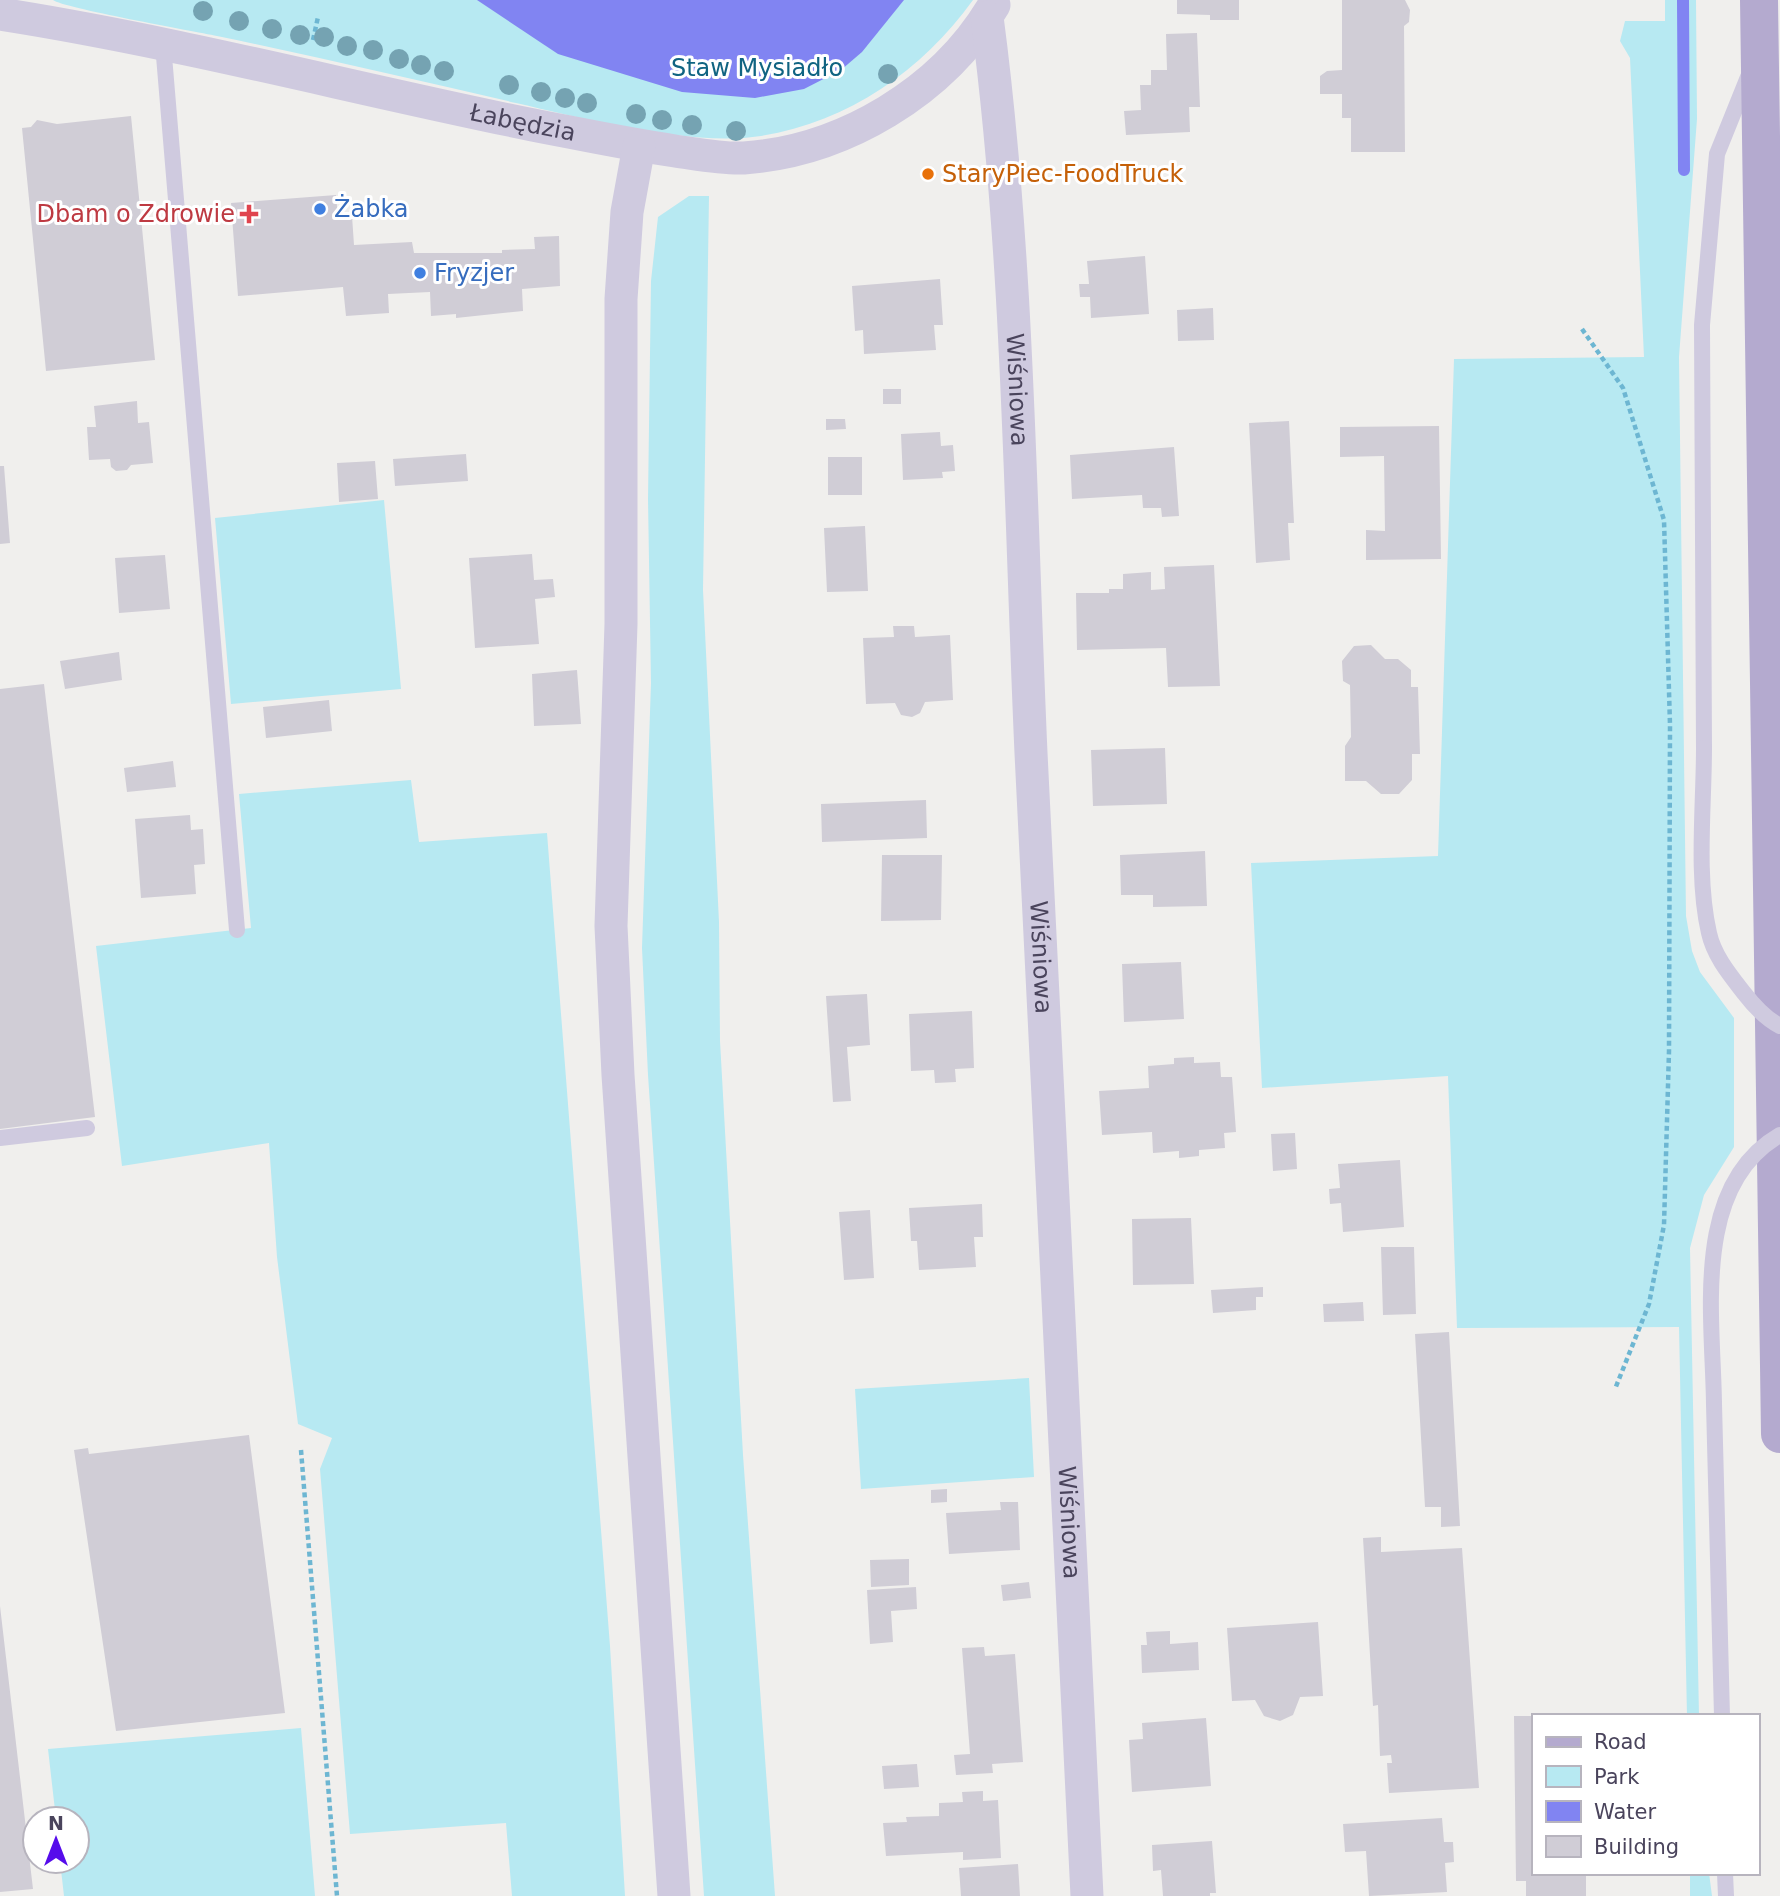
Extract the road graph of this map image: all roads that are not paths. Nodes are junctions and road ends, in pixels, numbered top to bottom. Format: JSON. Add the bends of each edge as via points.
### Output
{"nodes":[{"id":1,"x":1759,"y":0,"type":"edge"},
{"id":2,"x":992,"y":8,"type":"edge"},
{"id":3,"x":0,"y":14,"type":"edge"},
{"id":4,"x":163,"y":44,"type":"junction"},
{"id":5,"x":1760,"y":48,"type":"junction"},
{"id":6,"x":639,"y":146,"type":"junction"},
{"id":7,"x":237,"y":930,"type":"dead end"},
{"id":8,"x":1780,"y":1026,"type":"edge"},
{"id":9,"x":87,"y":1128,"type":"dead end"},
{"id":10,"x":1780,"y":1135,"type":"edge"},
{"id":11,"x":0,"y":1138,"type":"edge"},
{"id":12,"x":1780,"y":1434,"type":"edge"},
{"id":13,"x":1722,"y":1714,"type":"edge"},
{"id":14,"x":1725,"y":1875,"type":"edge"},
{"id":15,"x":674,"y":1896,"type":"edge"},
{"id":16,"x":1087,"y":1896,"type":"edge"},
{"id":17,"x":1726,"y":1896,"type":"edge"}],
"edges":[{"from":1,"to":5,"type":"main road"},
{"from":2,"to":6,"type":"street","name":"Łabędzia","via":[[927,83],[871,121],[832,139],[741,158]]},
{"from":2,"to":16,"type":"street","name":"Wiśniowa","via":[[1014,338]]},
{"from":3,"to":4,"type":"street","name":"Łabędzia"},
{"from":4,"to":6,"type":"street","name":"Łabędzia"},
{"from":4,"to":7,"type":"lane"},
{"from":5,"to":8,"type":"lane","bridge":true,"via":[[1717,154],[1703,312],[1704,887],[1709,933],[1719,960],[1754,1005]]},
{"from":5,"to":12,"type":"main road"},
{"from":6,"to":15,"type":"street","via":[[627,212],[621,299],[620,652],[611,926]]},
{"from":9,"to":11,"type":"lane"},
{"from":10,"to":13,"type":"lane","bridge":true,"via":[[1747,1162],[1718,1217],[1713,1254]]},
{"from":14,"to":17,"type":"lane"}]}
